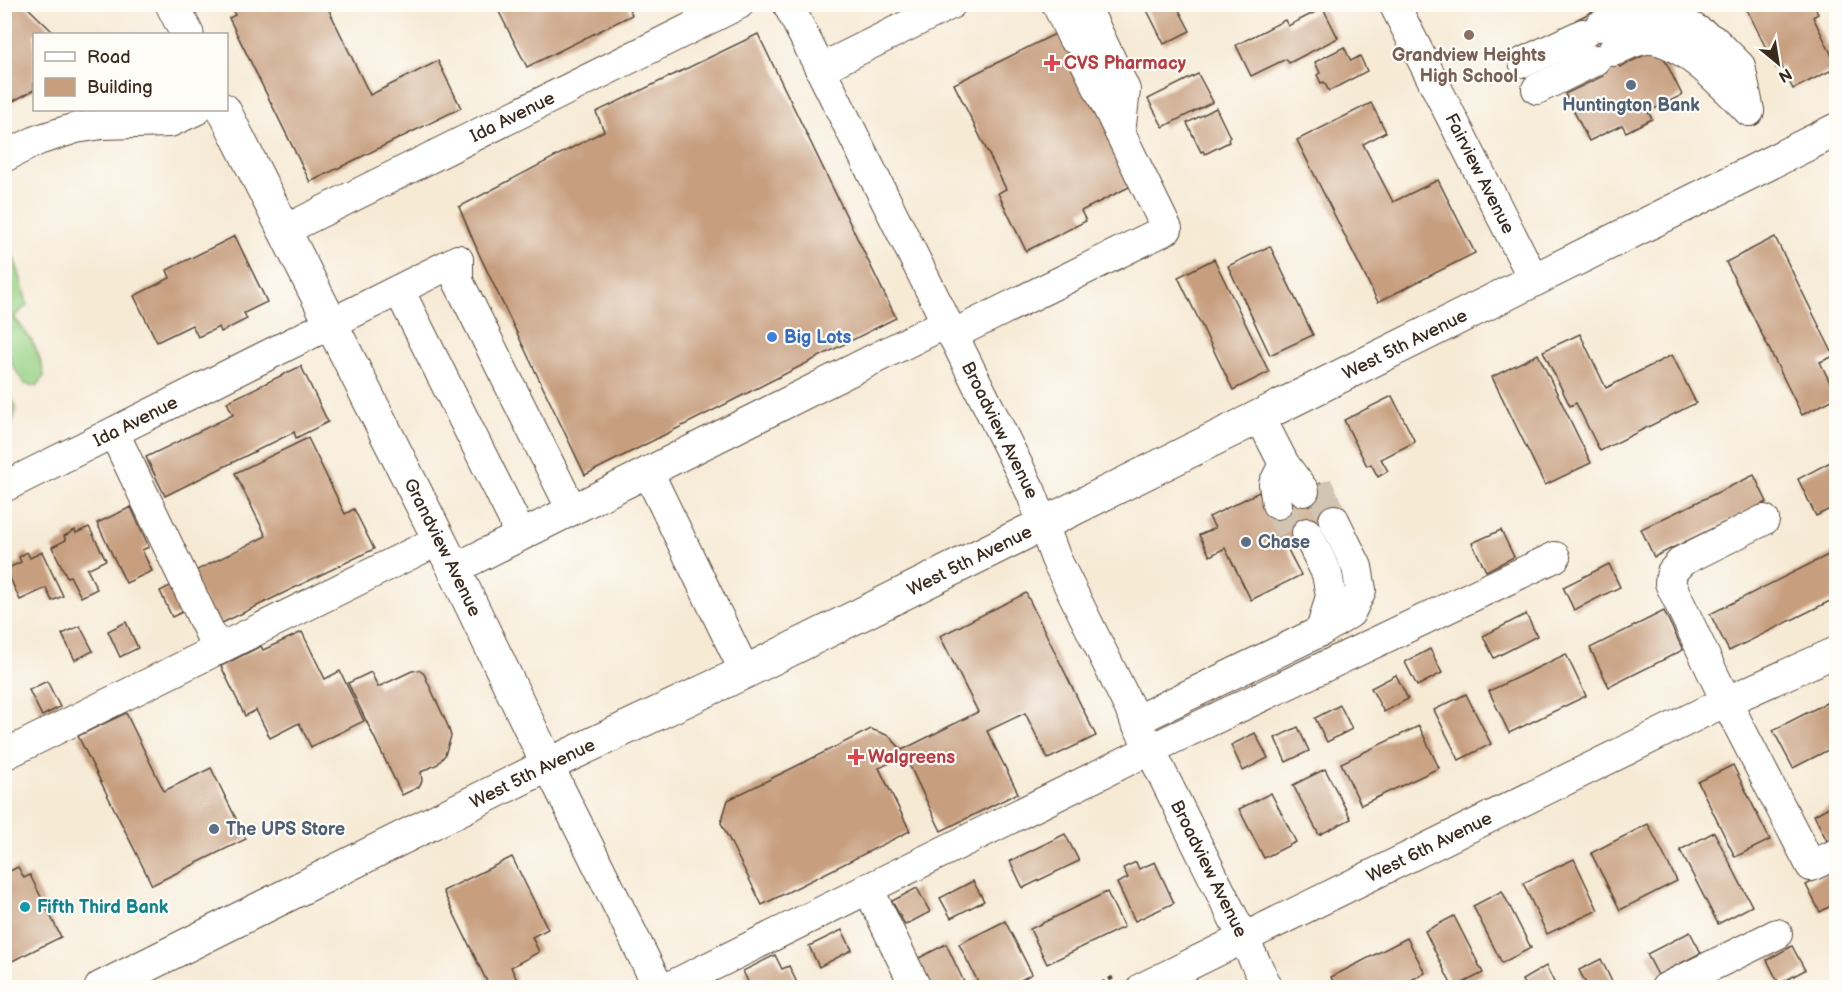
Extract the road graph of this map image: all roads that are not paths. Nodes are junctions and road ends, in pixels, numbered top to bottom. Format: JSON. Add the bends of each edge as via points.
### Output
{"nodes":[{"id":1,"x":172,"y":4,"type":"edge"},
{"id":2,"x":739,"y":4,"type":"edge"},
{"id":3,"x":788,"y":4,"type":"edge"},
{"id":4,"x":951,"y":4,"type":"edge"},
{"id":5,"x":1057,"y":4,"type":"edge"},
{"id":6,"x":1084,"y":4,"type":"edge"},
{"id":7,"x":1394,"y":4,"type":"edge"},
{"id":8,"x":186,"y":33,"type":"edge"},
{"id":9,"x":820,"y":69,"type":"junction"},
{"id":10,"x":1531,"y":76,"type":"dead end"},
{"id":11,"x":194,"y":111,"type":"edge"},
{"id":12,"x":225,"y":111,"type":"edge"},
{"id":13,"x":1749,"y":111,"type":"dead end"},
{"id":14,"x":1836,"y":130,"type":"edge"},
{"id":15,"x":1120,"y":133,"type":"junction"},
{"id":16,"x":4,"y":157,"type":"edge"},
{"id":17,"x":285,"y":230,"type":"junction"},
{"id":18,"x":1534,"y":280,"type":"junction"},
{"id":19,"x":399,"y":290,"type":"junction"},
{"id":20,"x":331,"y":324,"type":"junction"},
{"id":21,"x":949,"y":329,"type":"junction"},
{"id":22,"x":1259,"y":416,"type":"junction"},
{"id":23,"x":114,"y":433,"type":"junction"},
{"id":24,"x":1284,"y":464,"type":"junction"},
{"id":25,"x":648,"y":472,"type":"junction"},
{"id":26,"x":4,"y":487,"type":"edge"},
{"id":27,"x":580,"y":506,"type":"junction"},
{"id":28,"x":1764,"y":520,"type":"dead end"},
{"id":29,"x":1043,"y":523,"type":"junction"},
{"id":30,"x":518,"y":537,"type":"junction"},
{"id":31,"x":439,"y":540,"type":"junction"},
{"id":32,"x":1555,"y":556,"type":"dead end"},
{"id":33,"x":454,"y":569,"type":"junction"},
{"id":34,"x":1321,"y":631,"type":"junction"},
{"id":35,"x":218,"y":650,"type":"junction"},
{"id":36,"x":1836,"y":652,"type":"edge"},
{"id":37,"x":745,"y":672,"type":"junction"},
{"id":38,"x":1720,"y":704,"type":"junction"},
{"id":39,"x":1135,"y":721,"type":"junction"},
{"id":40,"x":1149,"y":750,"type":"junction"},
{"id":41,"x":4,"y":755,"type":"edge"},
{"id":42,"x":548,"y":765,"type":"junction"},
{"id":43,"x":1836,"y":854,"type":"edge"},
{"id":44,"x":868,"y":888,"type":"junction"},
{"id":45,"x":1777,"y":934,"type":"dead end"},
{"id":46,"x":1244,"y":938,"type":"junction"},
{"id":47,"x":101,"y":987,"type":"edge"},
{"id":48,"x":659,"y":987,"type":"edge"},
{"id":49,"x":667,"y":987,"type":"edge"},
{"id":50,"x":916,"y":987,"type":"edge"},
{"id":51,"x":1142,"y":987,"type":"edge"},
{"id":52,"x":1268,"y":987,"type":"edge"},
{"id":53,"x":1666,"y":987,"type":"edge"}],
"edges":[{"from":1,"to":8,"type":"main road"},
{"from":2,"to":17,"type":"street","name":"Ida Avenue"},
{"from":3,"to":9,"type":"street","name":"Broadview Avenue"},
{"from":4,"to":9,"type":"street"},
{"from":5,"to":15,"type":"street"},
{"from":6,"to":15,"type":"street","via":[[1125,90]]},
{"from":7,"to":18,"type":"street","name":"Fairview Avenue"},
{"from":9,"to":21,"type":"street","name":"Broadview Avenue"},
{"from":10,"to":13,"type":"street","via":[[1636,26],[1657,26],[1695,43],[1728,72]]},
{"from":11,"to":16,"type":"street","via":[[170,122],[76,128],[38,140]]},
{"from":12,"to":17,"type":"main road","name":"Grandview Avenue"},
{"from":14,"to":18,"type":"main road","name":"West 5th Avenue"},
{"from":15,"to":21,"type":"street","via":[[1167,229]]},
{"from":17,"to":20,"type":"main road","name":"Grandview Avenue"},
{"from":18,"to":22,"type":"main road","name":"West 5th Avenue"},
{"from":19,"to":20,"type":"street","name":"Ida Avenue"},
{"from":19,"to":27,"type":"street","name":"Ida Avenue","via":[[459,260],[476,272]]},
{"from":19,"to":30,"type":"street","via":[[513,518]]},
{"from":20,"to":23,"type":"street","name":"Ida Avenue"},
{"from":20,"to":31,"type":"main road","name":"Grandview Avenue"},
{"from":21,"to":25,"type":"street"},
{"from":21,"to":29,"type":"street","name":"Broadview Avenue"},
{"from":22,"to":24,"type":"street"},
{"from":22,"to":29,"type":"main road","name":"West 5th Avenue"},
{"from":23,"to":26,"type":"street","name":"Ida Avenue"},
{"from":23,"to":35,"type":"street"},
{"from":24,"to":24,"type":"street","via":[[1274,484],[1297,495],[1304,469]]},
{"from":25,"to":27,"type":"street"},
{"from":25,"to":37,"type":"street"},
{"from":27,"to":30,"type":"street"},
{"from":28,"to":38,"type":"street","via":[[1682,561],[1672,572],[1670,583]]},
{"from":29,"to":37,"type":"main road","name":"West 5th Avenue"},
{"from":29,"to":39,"type":"street","name":"Broadview Avenue","via":[[1056,559]]},
{"from":30,"to":33,"type":"street"},
{"from":31,"to":33,"type":"main road","name":"Grandview Avenue"},
{"from":31,"to":35,"type":"street"},
{"from":32,"to":40,"type":"street"},
{"from":33,"to":42,"type":"main road","name":"Grandview Avenue"},
{"from":34,"to":34,"type":"street","via":[[1314,578],[1314,530],[1357,567],[1361,590],[1350,613]]},
{"from":34,"to":39,"type":"street"},
{"from":35,"to":41,"type":"street"},
{"from":36,"to":38,"type":"street","name":"West 6th Avenue"},
{"from":37,"to":42,"type":"main road","name":"West 5th Avenue"},
{"from":38,"to":43,"type":"street","via":[[1811,866]]},
{"from":38,"to":46,"type":"street","name":"West 6th Avenue"},
{"from":39,"to":40,"type":"street","name":"Broadview Avenue"},
{"from":40,"to":44,"type":"street"},
{"from":40,"to":46,"type":"street","name":"Broadview Avenue"},
{"from":42,"to":47,"type":"main road","name":"West 5th Avenue"},
{"from":42,"to":48,"type":"street","name":"Grandview Avenue"},
{"from":44,"to":49,"type":"street"},
{"from":44,"to":50,"type":"street"},
{"from":45,"to":53,"type":"street"},
{"from":46,"to":51,"type":"street","name":"West 6th Avenue"},
{"from":46,"to":52,"type":"street","name":"Broadview Avenue"}]}
